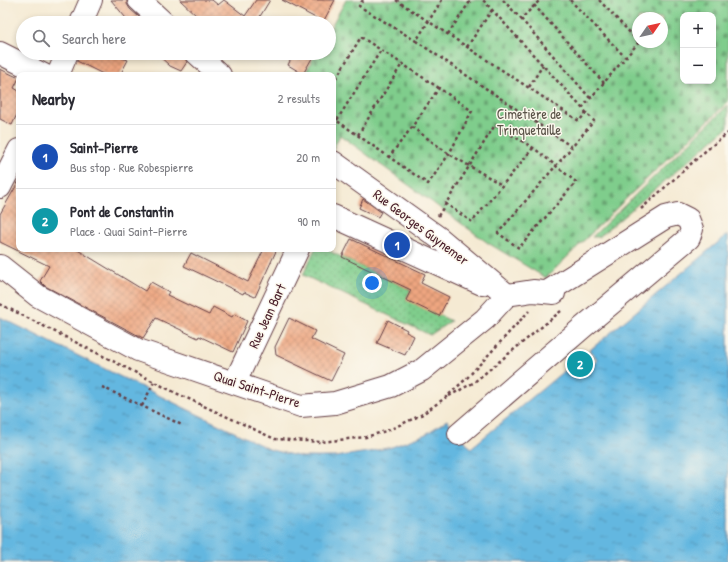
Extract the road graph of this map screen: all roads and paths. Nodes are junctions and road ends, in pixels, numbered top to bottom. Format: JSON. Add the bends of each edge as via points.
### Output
{"nodes":[{"id":1,"x":91,"y":0,"type":"edge"},
{"id":2,"x":139,"y":0,"type":"edge"},
{"id":3,"x":363,"y":0,"type":"edge"},
{"id":4,"x":396,"y":0,"type":"edge"},
{"id":5,"x":442,"y":0,"type":"edge"},
{"id":6,"x":471,"y":0,"type":"edge"},
{"id":7,"x":483,"y":0,"type":"edge"},
{"id":8,"x":503,"y":0,"type":"edge"},
{"id":9,"x":540,"y":0,"type":"edge"},
{"id":10,"x":570,"y":0,"type":"edge"},
{"id":11,"x":599,"y":0,"type":"edge"},
{"id":12,"x":534,"y":6,"type":"junction"},
{"id":13,"x":492,"y":10,"type":"junction"},
{"id":14,"x":84,"y":16,"type":"edge"},
{"id":15,"x":156,"y":16,"type":"edge"},
{"id":16,"x":521,"y":18,"type":"junction"},
{"id":17,"x":429,"y":21,"type":"junction"},
{"id":18,"x":448,"y":34,"type":"junction"},
{"id":19,"x":632,"y":35,"type":"edge"},
{"id":20,"x":416,"y":41,"type":"junction"},
{"id":21,"x":467,"y":47,"type":"junction"},
{"id":22,"x":633,"y":48,"type":"edge"},
{"id":23,"x":381,"y":50,"type":"junction"},
{"id":24,"x":0,"y":53,"type":"edge"},
{"id":25,"x":626,"y":57,"type":"junction"},
{"id":26,"x":65,"y":60,"type":"edge"},
{"id":27,"x":204,"y":60,"type":"edge"},
{"id":28,"x":402,"y":64,"type":"junction"},
{"id":29,"x":543,"y":66,"type":"junction"},
{"id":30,"x":38,"y":72,"type":"edge"},
{"id":31,"x":59,"y":72,"type":"edge"},
{"id":32,"x":217,"y":72,"type":"edge"},
{"id":33,"x":336,"y":78,"type":"edge"},
{"id":34,"x":604,"y":83,"type":"junction"},
{"id":35,"x":528,"y":87,"type":"junction"},
{"id":36,"x":439,"y":88,"type":"junction"},
{"id":37,"x":590,"y":98,"type":"junction"},
{"id":38,"x":582,"y":108,"type":"junction"},
{"id":39,"x":586,"y":112,"type":"junction"},
{"id":40,"x":337,"y":120,"type":"joint"},
{"id":41,"x":412,"y":127,"type":"junction"},
{"id":42,"x":358,"y":135,"type":"junction"},
{"id":43,"x":572,"y":147,"type":"junction"},
{"id":44,"x":533,"y":148,"type":"junction"},
{"id":45,"x":449,"y":154,"type":"junction"},
{"id":46,"x":16,"y":156,"type":"edge"},
{"id":47,"x":389,"y":157,"type":"junction"},
{"id":48,"x":336,"y":164,"type":"edge"},
{"id":49,"x":469,"y":165,"type":"junction"},
{"id":50,"x":556,"y":166,"type":"junction"},
{"id":51,"x":502,"y":185,"type":"junction"},
{"id":52,"x":0,"y":186,"type":"edge"},
{"id":53,"x":445,"y":202,"type":"junction"},
{"id":54,"x":336,"y":217,"type":"edge"},
{"id":55,"x":429,"y":231,"type":"junction"},
{"id":56,"x":297,"y":252,"type":"edge"},
{"id":57,"x":0,"y":266,"type":"edge"},
{"id":58,"x":507,"y":295,"type":"junction"},
{"id":59,"x":556,"y":297,"type":"junction"},
{"id":60,"x":154,"y":382,"type":"dead end"},
{"id":61,"x":235,"y":382,"type":"junction"},
{"id":62,"x":102,"y":387,"type":"dead end"},
{"id":63,"x":445,"y":398,"type":"dead end"},
{"id":64,"x":142,"y":406,"type":"junction"},
{"id":65,"x":182,"y":425,"type":"dead end"},
{"id":66,"x":459,"y":434,"type":"dead end"}],
"edges":[{"from":1,"to":14,"type":"street"},
{"from":2,"to":15,"type":"street"},
{"from":3,"to":20,"type":"path","via":[[359,6]]},
{"from":4,"to":17,"type":"path"},
{"from":5,"to":17,"type":"path"},
{"from":6,"to":18,"type":"path"},
{"from":7,"to":13,"type":"path"},
{"from":8,"to":16,"type":"path"},
{"from":9,"to":12,"type":"path"},
{"from":10,"to":25,"type":"path"},
{"from":11,"to":19,"type":"path"},
{"from":12,"to":16,"type":"path"},
{"from":12,"to":34,"type":"path"},
{"from":13,"to":21,"type":"path"},
{"from":13,"to":29,"type":"path"},
{"from":16,"to":37,"type":"path"},
{"from":17,"to":18,"type":"path"},
{"from":17,"to":20,"type":"path"},
{"from":18,"to":21,"type":"path"},
{"from":20,"to":43,"type":"path"},
{"from":21,"to":35,"type":"path"},
{"from":22,"to":25,"type":"path"},
{"from":23,"to":28,"type":"path"},
{"from":23,"to":33,"type":"path","via":[[361,37]]},
{"from":23,"to":40,"type":"path"},
{"from":24,"to":30,"type":"street"},
{"from":25,"to":34,"type":"path"},
{"from":26,"to":31,"type":"street"},
{"from":27,"to":32,"type":"street"},
{"from":28,"to":36,"type":"path"},
{"from":28,"to":42,"type":"path"},
{"from":29,"to":35,"type":"path"},
{"from":29,"to":38,"type":"path"},
{"from":34,"to":37,"type":"path"},
{"from":35,"to":39,"type":"path","via":[[580,121]]},
{"from":36,"to":41,"type":"path"},
{"from":36,"to":45,"type":"path","via":[[472,111]]},
{"from":37,"to":38,"type":"path"},
{"from":38,"to":39,"type":"path"},
{"from":39,"to":43,"type":"path","via":[[594,121]]},
{"from":40,"to":42,"type":"path"},
{"from":41,"to":45,"type":"path"},
{"from":41,"to":47,"type":"path"},
{"from":42,"to":47,"type":"path"},
{"from":43,"to":50,"type":"path"},
{"from":44,"to":49,"type":"path","via":[[495,125]]},
{"from":44,"to":50,"type":"path"},
{"from":44,"to":51,"type":"path"},
{"from":45,"to":47,"type":"path","via":[[428,184]]},
{"from":45,"to":49,"type":"path"},
{"from":46,"to":52,"type":"street"},
{"from":48,"to":55,"type":"street","name":"Rue Georges Guynemer"},
{"from":49,"to":51,"type":"path"},
{"from":49,"to":53,"type":"path"},
{"from":50,"to":50,"type":"path","via":[[498,233],[519,248],[576,182]]},
{"from":51,"to":53,"type":"path","via":[[472,222]]},
{"from":53,"to":55,"type":"path"},
{"from":54,"to":58,"type":"street"},
{"from":55,"to":58,"type":"street","name":"Rue Georges Guynemer"},
{"from":56,"to":61,"type":"street","name":"Rue Jean Bart"},
{"from":57,"to":61,"type":"street","name":"Quai Saint-Pierre","via":[[38,296],[138,350]]},
{"from":58,"to":59,"type":"street","via":[[533,291]]},
{"from":58,"to":61,"type":"street","name":"Quai Saint-Pierre","via":[[484,319],[422,370],[391,386],[335,403],[301,406]]},
{"from":59,"to":63,"type":"path","via":[[474,383]]},
{"from":59,"to":66,"type":"street","via":[[666,217],[678,214],[688,219],[692,229],[689,238]]},
{"from":60,"to":64,"type":"path"},
{"from":62,"to":64,"type":"path"},
{"from":64,"to":65,"type":"path"}]}
